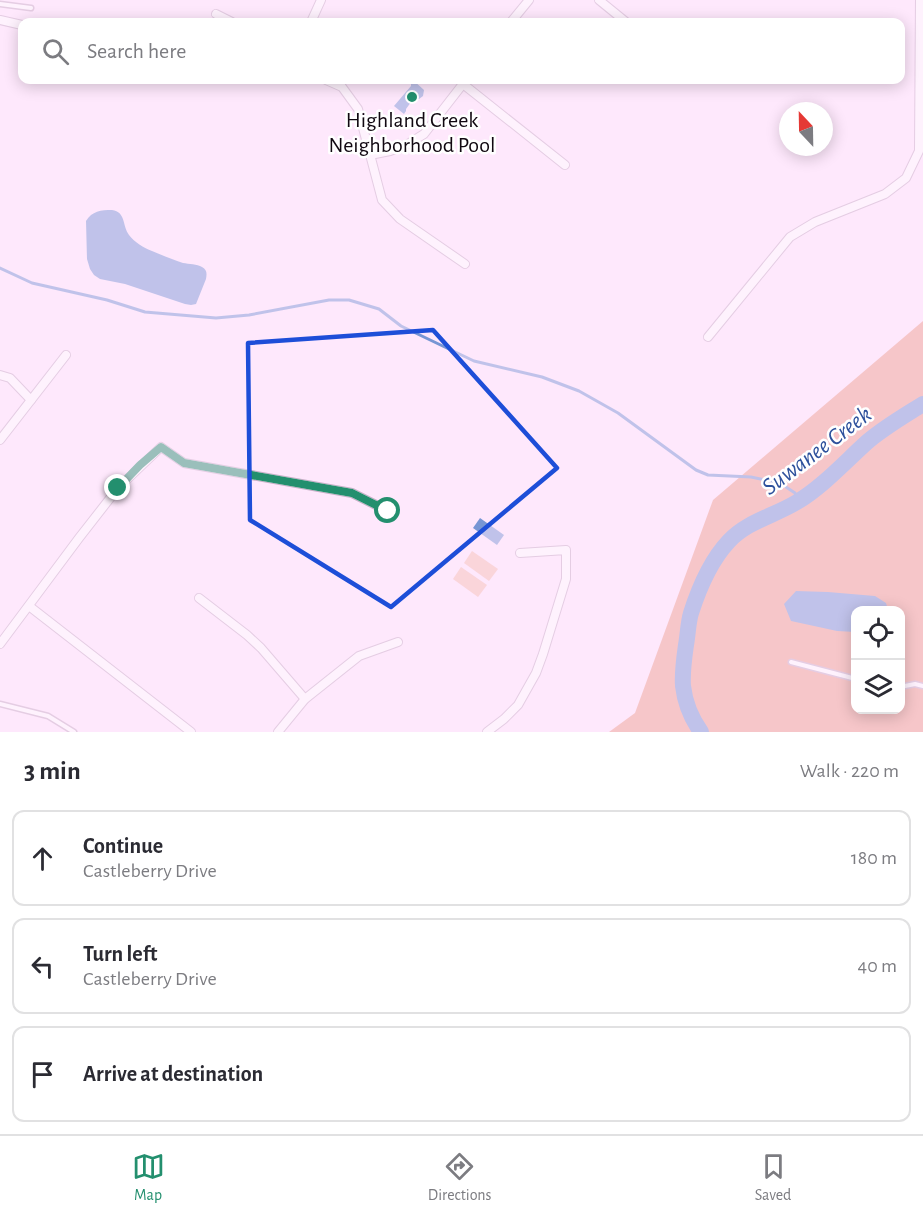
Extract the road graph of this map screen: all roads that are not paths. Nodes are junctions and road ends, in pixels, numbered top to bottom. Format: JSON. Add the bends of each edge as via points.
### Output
{"nodes":[{"id":1,"x":321,"y":0,"type":"edge"},
{"id":2,"x":529,"y":0,"type":"edge"},
{"id":3,"x":599,"y":0,"type":"edge"},
{"id":4,"x":920,"y":0,"type":"edge"},
{"id":5,"x":0,"y":4,"type":"edge"},
{"id":6,"x":31,"y":9,"type":"dead end"},
{"id":7,"x":216,"y":14,"type":"dead end"},
{"id":8,"x":224,"y":18,"type":"edge"},
{"id":9,"x":313,"y":18,"type":"edge"},
{"id":10,"x":514,"y":18,"type":"edge"},
{"id":11,"x":621,"y":18,"type":"edge"},
{"id":12,"x":0,"y":20,"type":"edge"},
{"id":13,"x":18,"y":24,"type":"edge"},
{"id":14,"x":335,"y":84,"type":"edge"},
{"id":15,"x":460,"y":84,"type":"edge"},
{"id":16,"x":466,"y":84,"type":"edge"},
{"id":17,"x":921,"y":101,"type":"edge"},
{"id":18,"x":370,"y":155,"type":"junction"},
{"id":19,"x":566,"y":165,"type":"dead end"},
{"id":20,"x":465,"y":264,"type":"dead end"},
{"id":21,"x":708,"y":338,"type":"dead end"},
{"id":22,"x":66,"y":355,"type":"dead end"},
{"id":23,"x":0,"y":375,"type":"edge"},
{"id":24,"x":31,"y":400,"type":"junction"},
{"id":25,"x":0,"y":440,"type":"edge"},
{"id":26,"x":388,"y":511,"type":"dead end"},
{"id":27,"x":520,"y":553,"type":"dead end"},
{"id":28,"x":199,"y":598,"type":"dead end"},
{"id":29,"x":29,"y":606,"type":"junction"},
{"id":30,"x":398,"y":642,"type":"dead end"},
{"id":31,"x":0,"y":644,"type":"edge"},
{"id":32,"x":791,"y":662,"type":"dead end"},
{"id":33,"x":851,"y":677,"type":"edge"},
{"id":34,"x":905,"y":686,"type":"edge"},
{"id":35,"x":923,"y":686,"type":"edge"},
{"id":36,"x":305,"y":699,"type":"junction"},
{"id":37,"x":0,"y":704,"type":"edge"},
{"id":38,"x":74,"y":732,"type":"edge"},
{"id":39,"x":191,"y":732,"type":"edge"},
{"id":40,"x":278,"y":732,"type":"edge"},
{"id":41,"x":487,"y":732,"type":"edge"}],
"edges":[{"from":1,"to":9,"type":"street"},
{"from":2,"to":10,"type":"street"},
{"from":3,"to":11,"type":"street"},
{"from":4,"to":17,"type":"street"},
{"from":5,"to":6,"type":"lane"},
{"from":7,"to":8,"type":"street"},
{"from":12,"to":13,"type":"street"},
{"from":14,"to":18,"type":"street","via":[[342,87],[358,109]]},
{"from":15,"to":18,"type":"street","via":[[424,134],[399,148]]},
{"from":16,"to":19,"type":"street"},
{"from":17,"to":21,"type":"street","via":[[918,151],[906,178],[885,194],[815,222],[790,237]]},
{"from":18,"to":20,"type":"street","via":[[382,200],[400,219]]},
{"from":22,"to":24,"type":"street"},
{"from":23,"to":24,"type":"street","via":[[10,378]]},
{"from":24,"to":25,"type":"street"},
{"from":26,"to":29,"type":"street","via":[[352,493],[184,463],[161,447],[118,488]]},
{"from":27,"to":41,"type":"street","via":[[566,550],[566,579],[543,654],[526,692],[518,705]]},
{"from":28,"to":36,"type":"street","via":[[247,634]]},
{"from":29,"to":31,"type":"street"},
{"from":29,"to":39,"type":"street"},
{"from":30,"to":36,"type":"street","via":[[359,656]]},
{"from":32,"to":33,"type":"lane"},
{"from":34,"to":35,"type":"lane"},
{"from":36,"to":40,"type":"street"},
{"from":37,"to":38,"type":"lane","via":[[48,716]]}]}
